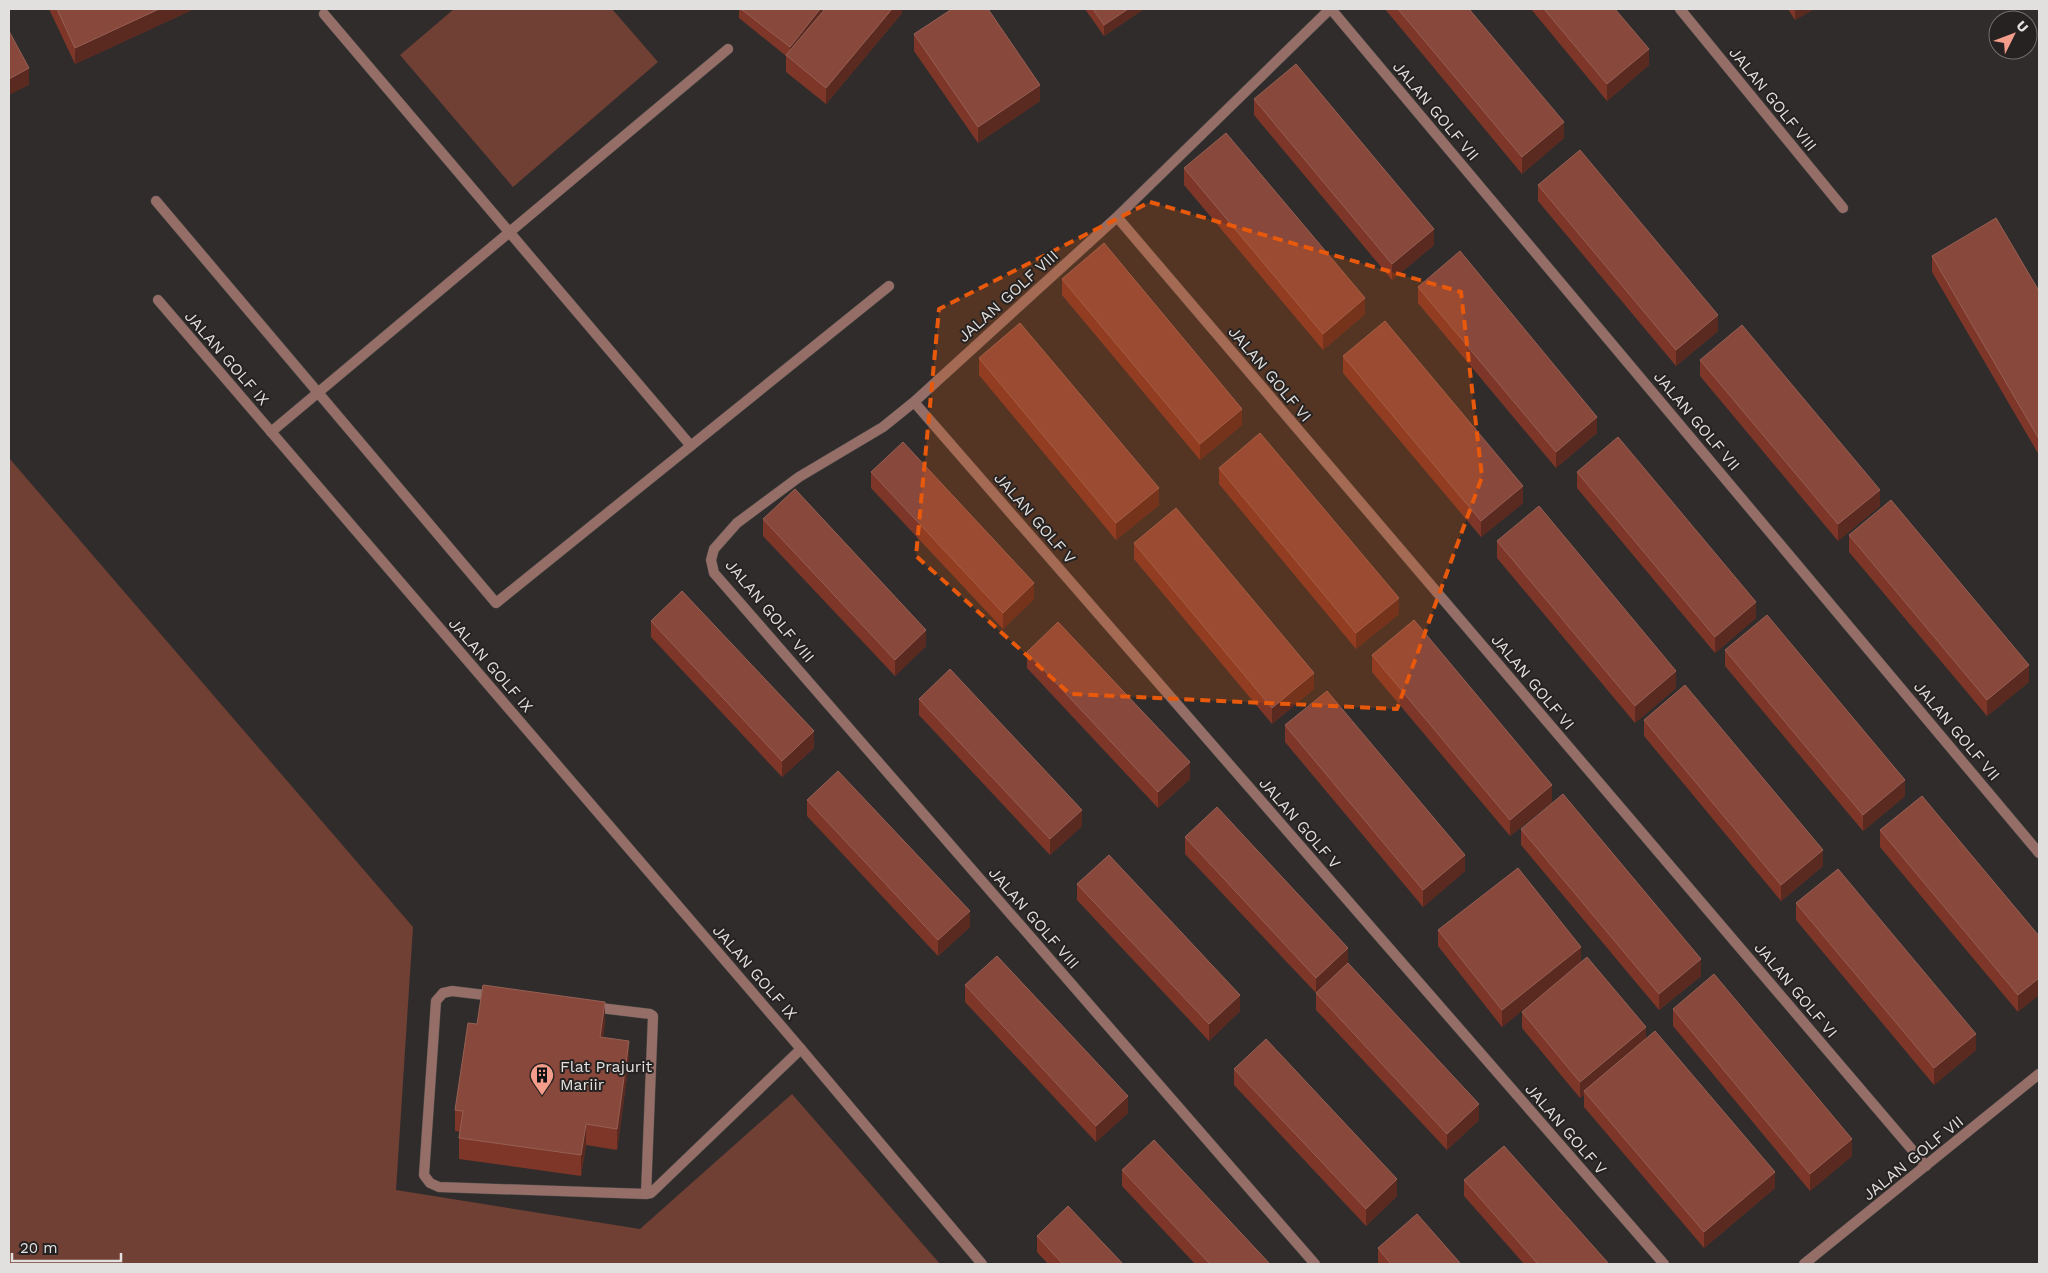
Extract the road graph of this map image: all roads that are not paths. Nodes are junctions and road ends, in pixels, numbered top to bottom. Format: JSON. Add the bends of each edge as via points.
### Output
{"nodes":[{"id":1,"x":1330,"y":9,"type":"edge"},
{"id":2,"x":1680,"y":9,"type":"edge"},
{"id":3,"x":324,"y":14,"type":"dead end"},
{"id":4,"x":728,"y":49,"type":"dead end"},
{"id":5,"x":156,"y":201,"type":"dead end"},
{"id":6,"x":1843,"y":208,"type":"dead end"},
{"id":7,"x":1117,"y":217,"type":"junction"},
{"id":8,"x":509,"y":232,"type":"junction"},
{"id":9,"x":889,"y":286,"type":"dead end"},
{"id":10,"x":158,"y":300,"type":"dead end"},
{"id":11,"x":317,"y":393,"type":"junction"},
{"id":12,"x":914,"y":402,"type":"junction"},
{"id":13,"x":271,"y":432,"type":"junction"},
{"id":14,"x":691,"y":446,"type":"junction"},
{"id":15,"x":2039,"y":853,"type":"edge"},
{"id":16,"x":502,"y":996,"type":"edge"},
{"id":17,"x":581,"y":1006,"type":"edge"},
{"id":18,"x":801,"y":1049,"type":"junction"},
{"id":19,"x":2039,"y":1074,"type":"edge"},
{"id":20,"x":1926,"y":1166,"type":"junction"},
{"id":21,"x":646,"y":1194,"type":"junction"},
{"id":22,"x":982,"y":1264,"type":"edge"},
{"id":23,"x":1315,"y":1264,"type":"edge"},
{"id":24,"x":1664,"y":1264,"type":"edge"},
{"id":25,"x":1804,"y":1264,"type":"edge"}],
"edges":[{"from":1,"to":7,"type":"street","name":"JALAN GOLF VIII"},
{"from":1,"to":15,"type":"street","name":"JALAN GOLF VII"},
{"from":2,"to":6,"type":"street","name":"JALAN GOLF VIII"},
{"from":3,"to":8,"type":"street"},
{"from":4,"to":8,"type":"street"},
{"from":5,"to":11,"type":"street"},
{"from":7,"to":12,"type":"street","name":"JALAN GOLF VIII"},
{"from":7,"to":20,"type":"street","name":"JALAN GOLF VI"},
{"from":8,"to":11,"type":"street"},
{"from":8,"to":14,"type":"street"},
{"from":9,"to":14,"type":"street"},
{"from":10,"to":13,"type":"street","name":"JALAN GOLF IX"},
{"from":11,"to":13,"type":"street"},
{"from":11,"to":14,"type":"street","via":[[496,603]]},
{"from":12,"to":23,"type":"street","name":"JALAN GOLF VIII","via":[[883,426],[799,477],[737,523],[714,549],[711,560],[714,573]]},
{"from":12,"to":24,"type":"street","name":"JALAN GOLF V"},
{"from":13,"to":18,"type":"street","name":"JALAN GOLF IX"},
{"from":16,"to":21,"type":"street","via":[[452,991],[443,993],[436,1001],[424,1175],[438,1187]]},
{"from":17,"to":21,"type":"street","via":[[653,1016]]},
{"from":18,"to":21,"type":"street","via":[[655,1191]]},
{"from":18,"to":22,"type":"street","name":"JALAN GOLF IX"},
{"from":19,"to":20,"type":"street","name":"JALAN GOLF VII"},
{"from":20,"to":25,"type":"street","name":"JALAN GOLF VII"}]}
